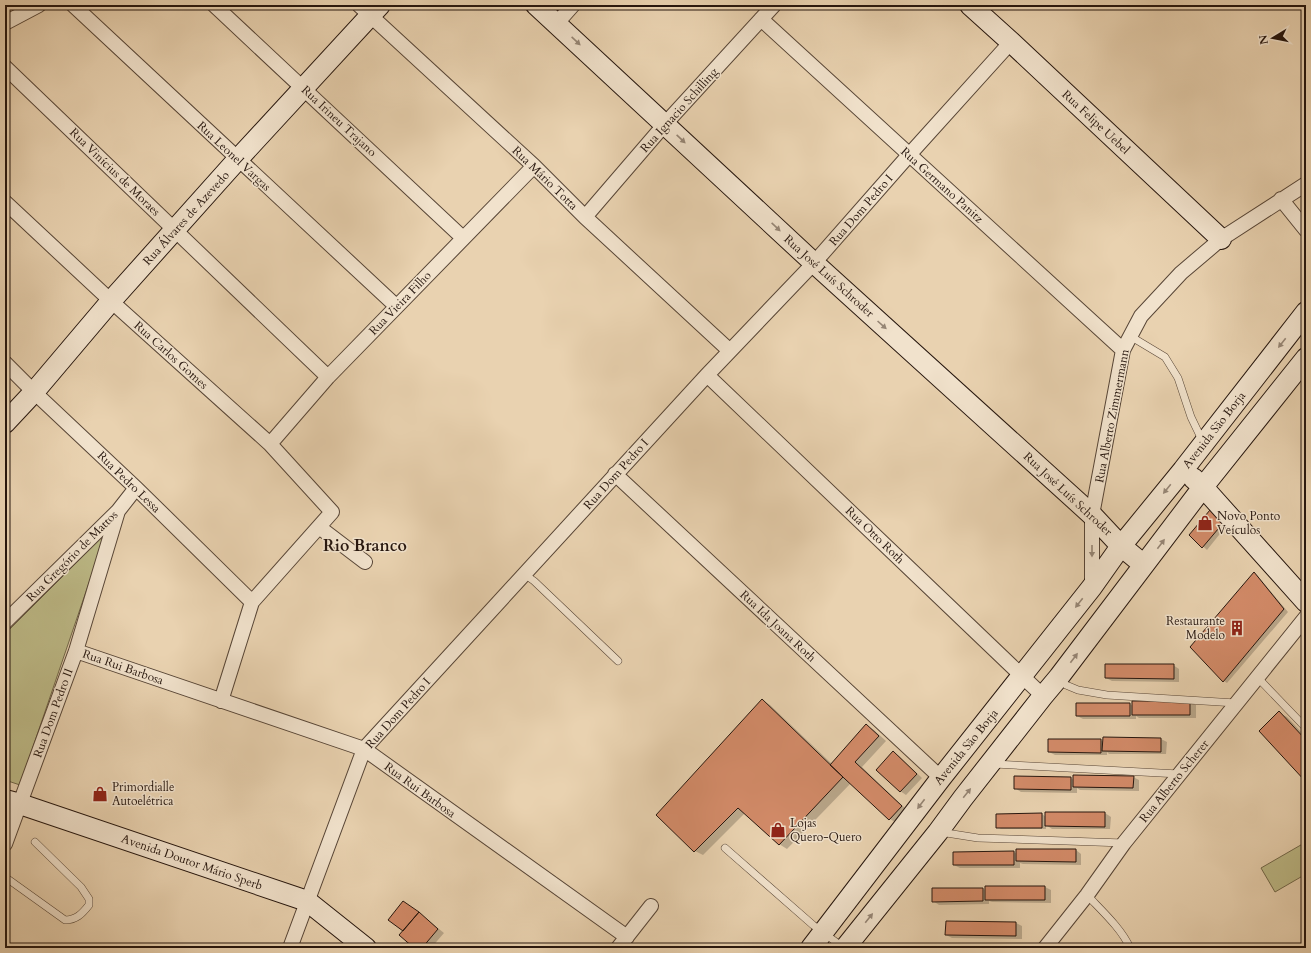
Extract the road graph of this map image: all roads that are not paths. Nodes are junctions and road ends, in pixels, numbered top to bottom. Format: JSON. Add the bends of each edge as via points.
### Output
{"nodes":[{"id":1,"x":39,"y":5,"type":"edge"},
{"id":2,"x":73,"y":5,"type":"edge"},
{"id":3,"x":214,"y":5,"type":"edge"},
{"id":4,"x":536,"y":5,"type":"edge"},
{"id":5,"x":574,"y":5,"type":"edge"},
{"id":6,"x":774,"y":5,"type":"edge"},
{"id":7,"x":970,"y":5,"type":"edge"},
{"id":8,"x":370,"y":9,"type":"edge"},
{"id":9,"x":761,"y":20,"type":"junction"},
{"id":10,"x":5,"y":23,"type":"edge"},
{"id":11,"x":557,"y":23,"type":"junction"},
{"id":12,"x":1011,"y":42,"type":"junction"},
{"id":13,"x":5,"y":66,"type":"edge"},
{"id":14,"x":303,"y":88,"type":"junction"},
{"id":15,"x":665,"y":124,"type":"junction"},
{"id":16,"x":909,"y":155,"type":"junction"},
{"id":17,"x":238,"y":160,"type":"junction"},
{"id":18,"x":534,"y":166,"type":"junction"},
{"id":19,"x":1306,"y":184,"type":"edge"},
{"id":20,"x":1281,"y":199,"type":"junction"},
{"id":21,"x":5,"y":202,"type":"edge"},
{"id":22,"x":586,"y":217,"type":"junction"},
{"id":23,"x":176,"y":230,"type":"junction"},
{"id":24,"x":1306,"y":230,"type":"edge"},
{"id":25,"x":463,"y":238,"type":"junction"},
{"id":26,"x":1220,"y":239,"type":"junction"},
{"id":27,"x":814,"y":263,"type":"junction"},
{"id":28,"x":111,"y":301,"type":"junction"},
{"id":29,"x":396,"y":306,"type":"junction"},
{"id":30,"x":1306,"y":312,"type":"edge"},
{"id":31,"x":1130,"y":336,"type":"junction"},
{"id":32,"x":1123,"y":350,"type":"junction"},
{"id":33,"x":730,"y":351,"type":"junction"},
{"id":34,"x":1306,"y":358,"type":"edge"},
{"id":35,"x":5,"y":363,"type":"edge"},
{"id":36,"x":707,"y":375,"type":"junction"},
{"id":37,"x":328,"y":377,"type":"junction"},
{"id":38,"x":34,"y":392,"type":"junction"},
{"id":39,"x":5,"y":423,"type":"edge"},
{"id":40,"x":270,"y":444,"type":"junction"},
{"id":41,"x":1204,"y":444,"type":"junction"},
{"id":42,"x":1183,"y":470,"type":"junction"},
{"id":43,"x":616,"y":474,"type":"junction"},
{"id":44,"x":1203,"y":487,"type":"junction"},
{"id":45,"x":136,"y":488,"type":"junction"},
{"id":46,"x":118,"y":511,"type":"junction"},
{"id":47,"x":1092,"y":515,"type":"junction"},
{"id":48,"x":319,"y":527,"type":"junction"},
{"id":49,"x":1121,"y":546,"type":"junction"},
{"id":50,"x":365,"y":562,"type":"dead end"},
{"id":51,"x":1144,"y":565,"type":"junction"},
{"id":52,"x":524,"y":574,"type":"junction"},
{"id":53,"x":1092,"y":587,"type":"junction"},
{"id":54,"x":252,"y":602,"type":"junction"},
{"id":55,"x":1306,"y":602,"type":"edge"},
{"id":56,"x":1306,"y":617,"type":"edge"},
{"id":57,"x":5,"y":622,"type":"edge"},
{"id":58,"x":76,"y":651,"type":"junction"},
{"id":59,"x":618,"y":661,"type":"dead end"},
{"id":60,"x":1022,"y":676,"type":"junction"},
{"id":61,"x":1059,"y":677,"type":"junction"},
{"id":62,"x":1258,"y":678,"type":"junction"},
{"id":63,"x":1043,"y":696,"type":"junction"},
{"id":64,"x":221,"y":701,"type":"junction"},
{"id":65,"x":1236,"y":703,"type":"junction"},
{"id":66,"x":1306,"y":728,"type":"edge"},
{"id":67,"x":364,"y":749,"type":"junction"},
{"id":68,"x":990,"y":764,"type":"junction"},
{"id":69,"x":1179,"y":774,"type":"junction"},
{"id":70,"x":941,"y":778,"type":"junction"},
{"id":71,"x":13,"y":802,"type":"edge"},
{"id":72,"x":938,"y":832,"type":"junction"},
{"id":73,"x":35,"y":842,"type":"dead end"},
{"id":74,"x":1124,"y":843,"type":"junction"},
{"id":75,"x":5,"y":844,"type":"edge"},
{"id":76,"x":726,"y":848,"type":"dead end"},
{"id":77,"x":5,"y":877,"type":"edge"},
{"id":78,"x":1087,"y":895,"type":"junction"},
{"id":79,"x":307,"y":901,"type":"junction"},
{"id":80,"x":651,"y":906,"type":"dead end"},
{"id":81,"x":824,"y":932,"type":"junction"},
{"id":82,"x":623,"y":943,"type":"edge"},
{"id":83,"x":290,"y":948,"type":"edge"},
{"id":84,"x":366,"y":948,"type":"edge"},
{"id":85,"x":811,"y":948,"type":"edge"},
{"id":86,"x":844,"y":948,"type":"edge"},
{"id":87,"x":1045,"y":948,"type":"edge"},
{"id":88,"x":1130,"y":948,"type":"edge"}],
"edges":[{"from":1,"to":10,"type":"street"},
{"from":2,"to":17,"type":"street","name":"Rua Leonel Vargas"},
{"from":3,"to":14,"type":"street","name":"Rua Irineu Trajano"},
{"from":4,"to":11,"type":"street","name":"Rua José Luís Schroder"},
{"from":5,"to":11,"type":"street"},
{"from":6,"to":9,"type":"street","name":"Rua Ignacio Schilling"},
{"from":7,"to":12,"type":"street","name":"Rua Felipe Uebel"},
{"from":8,"to":14,"type":"street","name":"Rua Álvares de Azevedo"},
{"from":8,"to":18,"type":"street","name":"Rua Mário Totta"},
{"from":9,"to":15,"type":"street","name":"Rua Ignacio Schilling"},
{"from":9,"to":16,"type":"street","name":"Rua Germano Panitz"},
{"from":11,"to":15,"type":"street","name":"Rua José Luís Schroder","one_way":true},
{"from":12,"to":16,"type":"street","name":"Rua Dom Pedro I"},
{"from":12,"to":26,"type":"street","name":"Rua Felipe Uebel"},
{"from":13,"to":23,"type":"street","name":"Rua Vinícius de Moraes"},
{"from":14,"to":17,"type":"street","name":"Rua Álvares de Azevedo"},
{"from":14,"to":25,"type":"street","name":"Rua Irineu Trajano"},
{"from":15,"to":22,"type":"street","name":"Rua Ignacio Schilling"},
{"from":15,"to":27,"type":"street","name":"Rua José Luís Schroder","one_way":true},
{"from":16,"to":27,"type":"street","name":"Rua Dom Pedro I"},
{"from":16,"to":32,"type":"street","name":"Rua Germano Panitz"},
{"from":17,"to":23,"type":"street","name":"Rua Álvares de Azevedo"},
{"from":17,"to":29,"type":"street","name":"Rua Leonel Vargas"},
{"from":18,"to":22,"type":"street","name":"Rua Mário Totta"},
{"from":18,"to":25,"type":"street","name":"Rua Vieira Filho"},
{"from":19,"to":20,"type":"street","name":"Rua Alberto Zimmermann"},
{"from":20,"to":24,"type":"street"},
{"from":20,"to":26,"type":"street","name":"Rua Alberto Zimmermann"},
{"from":21,"to":28,"type":"street","name":"Rua Carlos Gomes"},
{"from":22,"to":33,"type":"street","name":"Rua Mário Totta"},
{"from":23,"to":28,"type":"street","name":"Rua Álvares de Azevedo"},
{"from":23,"to":37,"type":"street","name":"Rua Vinícius de Moraes"},
{"from":25,"to":29,"type":"street","name":"Rua Vieira Filho"},
{"from":26,"to":31,"type":"street","name":"Rua Alberto Zimmermann","via":[[1181,273],[1140,316]]},
{"from":27,"to":33,"type":"street","name":"Rua Dom Pedro I"},
{"from":27,"to":47,"type":"street","name":"Rua José Luís Schroder","one_way":true},
{"from":28,"to":38,"type":"street","name":"Rua Álvares de Azevedo"},
{"from":28,"to":40,"type":"street","name":"Rua Carlos Gomes"},
{"from":29,"to":37,"type":"street","name":"Rua Vieira Filho"},
{"from":30,"to":41,"type":"street","name":"Avenida São Borja","one_way":true},
{"from":31,"to":32,"type":"street","name":"Rua Alberto Zimmermann"},
{"from":31,"to":41,"type":"lane","via":[[1164,357],[1178,378],[1191,417]]},
{"from":32,"to":47,"type":"street","name":"Rua Alberto Zimmermann"},
{"from":33,"to":36,"type":"street","name":"Rua Dom Pedro I"},
{"from":34,"to":44,"type":"street"},
{"from":35,"to":38,"type":"street","name":"Rua Pedro Lessa"},
{"from":36,"to":43,"type":"street","name":"Rua Dom Pedro I"},
{"from":36,"to":60,"type":"street","name":"Rua Otto Roth"},
{"from":37,"to":40,"type":"street","name":"Rua Vieira Filho"},
{"from":38,"to":39,"type":"street","name":"Rua Álvares de Azevedo"},
{"from":38,"to":45,"type":"street","name":"Rua Pedro Lessa"},
{"from":40,"to":48,"type":"street","name":"Rua Carlos Gomes","via":[[332,512]]},
{"from":41,"to":42,"type":"street","name":"Avenida São Borja"},
{"from":42,"to":44,"type":"street"},
{"from":42,"to":49,"type":"street","name":"Avenida São Borja","one_way":true},
{"from":43,"to":52,"type":"street","name":"Rua Dom Pedro I"},
{"from":43,"to":70,"type":"street","name":"Rua Ida Joana Roth"},
{"from":51,"to":44,"type":"street","one_way":true},
{"from":44,"to":55,"type":"street"},
{"from":45,"to":46,"type":"street","name":"Rua Gregório de Mattos"},
{"from":45,"to":54,"type":"street","name":"Rua Pedro Lessa"},
{"from":46,"to":57,"type":"street","name":"Rua Gregório de Mattos"},
{"from":46,"to":58,"type":"street","name":"Rua Dom Pedro II"},
{"from":47,"to":49,"type":"street","name":"Rua José Luís Schroder"},
{"from":47,"to":53,"type":"street","name":"Rua Alberto Zimmermann","one_way":true},
{"from":48,"to":50,"type":"street"},
{"from":48,"to":54,"type":"street"},
{"from":49,"to":51,"type":"street"},
{"from":49,"to":53,"type":"street","name":"Avenida São Borja"},
{"from":61,"to":51,"type":"street","one_way":true},
{"from":52,"to":59,"type":"lane"},
{"from":52,"to":67,"type":"street","name":"Rua Dom Pedro I"},
{"from":53,"to":60,"type":"street","name":"Avenida São Borja","one_way":true},
{"from":54,"to":64,"type":"street"},
{"from":56,"to":62,"type":"street","name":"Rua Alberto Scherer"},
{"from":58,"to":64,"type":"street","name":"Rua Rui Barbosa"},
{"from":58,"to":71,"type":"street","name":"Rua Dom Pedro II"},
{"from":60,"to":63,"type":"street","name":"Rua Otto Roth"},
{"from":60,"to":70,"type":"street","name":"Avenida São Borja"},
{"from":61,"to":63,"type":"street"},
{"from":61,"to":65,"type":"lane","via":[[1066,685],[1078,690],[1107,695]]},
{"from":62,"to":65,"type":"street","name":"Rua Alberto Scherer"},
{"from":62,"to":66,"type":"lane"},
{"from":63,"to":68,"type":"street"},
{"from":64,"to":67,"type":"street","name":"Rua Rui Barbosa"},
{"from":65,"to":69,"type":"street","name":"Rua Alberto Scherer"},
{"from":67,"to":79,"type":"street","name":"Rua Dom Pedro I"},
{"from":67,"to":82,"type":"street","name":"Rua Rui Barbosa"},
{"from":68,"to":69,"type":"lane"},
{"from":72,"to":68,"type":"street","one_way":true},
{"from":69,"to":74,"type":"street","name":"Rua Alberto Scherer"},
{"from":70,"to":81,"type":"street","name":"Avenida São Borja","one_way":true},
{"from":71,"to":75,"type":"street","name":"Rua Dom Pedro II"},
{"from":71,"to":79,"type":"street","name":"Avenida Doutor Mário Sperb"},
{"from":72,"to":74,"type":"lane","via":[[978,838]]},
{"from":86,"to":72,"type":"street","one_way":true},
{"from":73,"to":77,"type":"lane","via":[[81,887],[89,899],[89,905],[81,915],[64,920]]},
{"from":74,"to":78,"type":"street","name":"Rua Alberto Scherer"},
{"from":76,"to":81,"type":"lane"},
{"from":78,"to":87,"type":"street","name":"Rua Alberto Scherer"},
{"from":78,"to":88,"type":"lane","via":[[1127,941]]},
{"from":79,"to":83,"type":"street","name":"Rua Dom Pedro I"},
{"from":79,"to":84,"type":"street","name":"Avenida Doutor Mário Sperb"},
{"from":80,"to":82,"type":"street"},
{"from":81,"to":85,"type":"street","name":"Avenida São Borja"},
{"from":81,"to":86,"type":"lane"}]}
